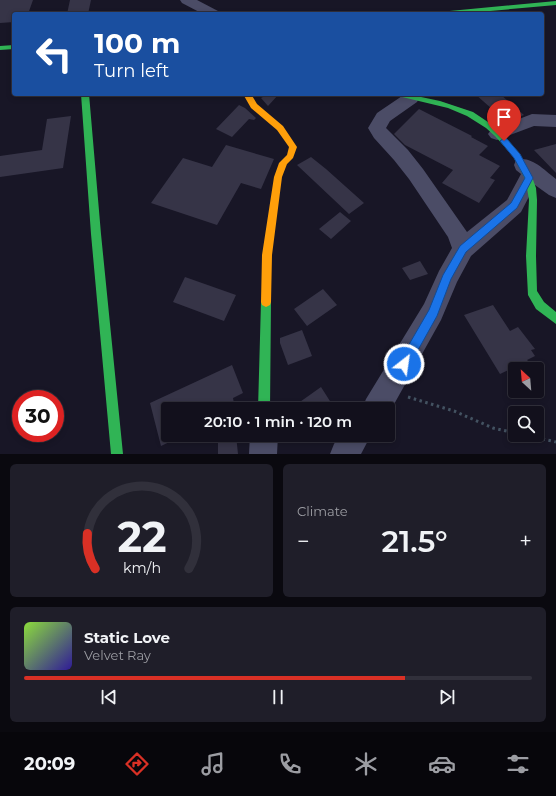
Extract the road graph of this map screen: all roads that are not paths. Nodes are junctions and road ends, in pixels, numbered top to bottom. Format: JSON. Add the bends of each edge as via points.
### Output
{"nodes":[{"id":1,"x":187,"y":0,"type":"edge"},
{"id":2,"x":556,"y":4,"type":"edge"},
{"id":3,"x":209,"y":12,"type":"edge"},
{"id":4,"x":462,"y":12,"type":"edge"},
{"id":5,"x":12,"y":47,"type":"edge"},
{"id":6,"x":0,"y":48,"type":"edge"},
{"id":7,"x":85,"y":96,"type":"edge"},
{"id":8,"x":248,"y":96,"type":"edge"},
{"id":9,"x":404,"y":96,"type":"edge"},
{"id":10,"x":556,"y":121,"type":"edge"},
{"id":11,"x":497,"y":134,"type":"junction"},
{"id":12,"x":526,"y":171,"type":"junction"},
{"id":13,"x":556,"y":190,"type":"edge"},
{"id":14,"x":463,"y":249,"type":"junction"},
{"id":15,"x":556,"y":319,"type":"edge"},
{"id":16,"x":382,"y":400,"type":"edge"},
{"id":17,"x":264,"y":402,"type":"edge"},
{"id":18,"x":264,"y":442,"type":"edge"},
{"id":19,"x":352,"y":442,"type":"edge"},
{"id":20,"x":117,"y":454,"type":"edge"},
{"id":21,"x":263,"y":454,"type":"edge"},
{"id":22,"x":344,"y":454,"type":"edge"}],
"edges":[{"from":1,"to":3,"type":"street"},
{"from":2,"to":4,"type":"street"},
{"from":5,"to":6,"type":"street"},
{"from":7,"to":20,"type":"street"},
{"from":8,"to":17,"type":"street","via":[[251,103],[288,136],[293,147],[278,177],[267,255]]},
{"from":9,"to":11,"type":"street","via":[[454,108],[479,119]]},
{"from":9,"to":14,"type":"street","via":[[383,117],[377,128],[416,174],[457,233]]},
{"from":10,"to":11,"type":"street","via":[[532,120]]},
{"from":11,"to":12,"type":"street","via":[[511,148]]},
{"from":12,"to":13,"type":"street"},
{"from":12,"to":14,"type":"street","via":[[514,206]]},
{"from":12,"to":15,"type":"street","via":[[533,199],[530,242],[532,294]]},
{"from":14,"to":16,"type":"street","via":[[433,312]]},
{"from":18,"to":21,"type":"street"},
{"from":19,"to":22,"type":"street"}]}
